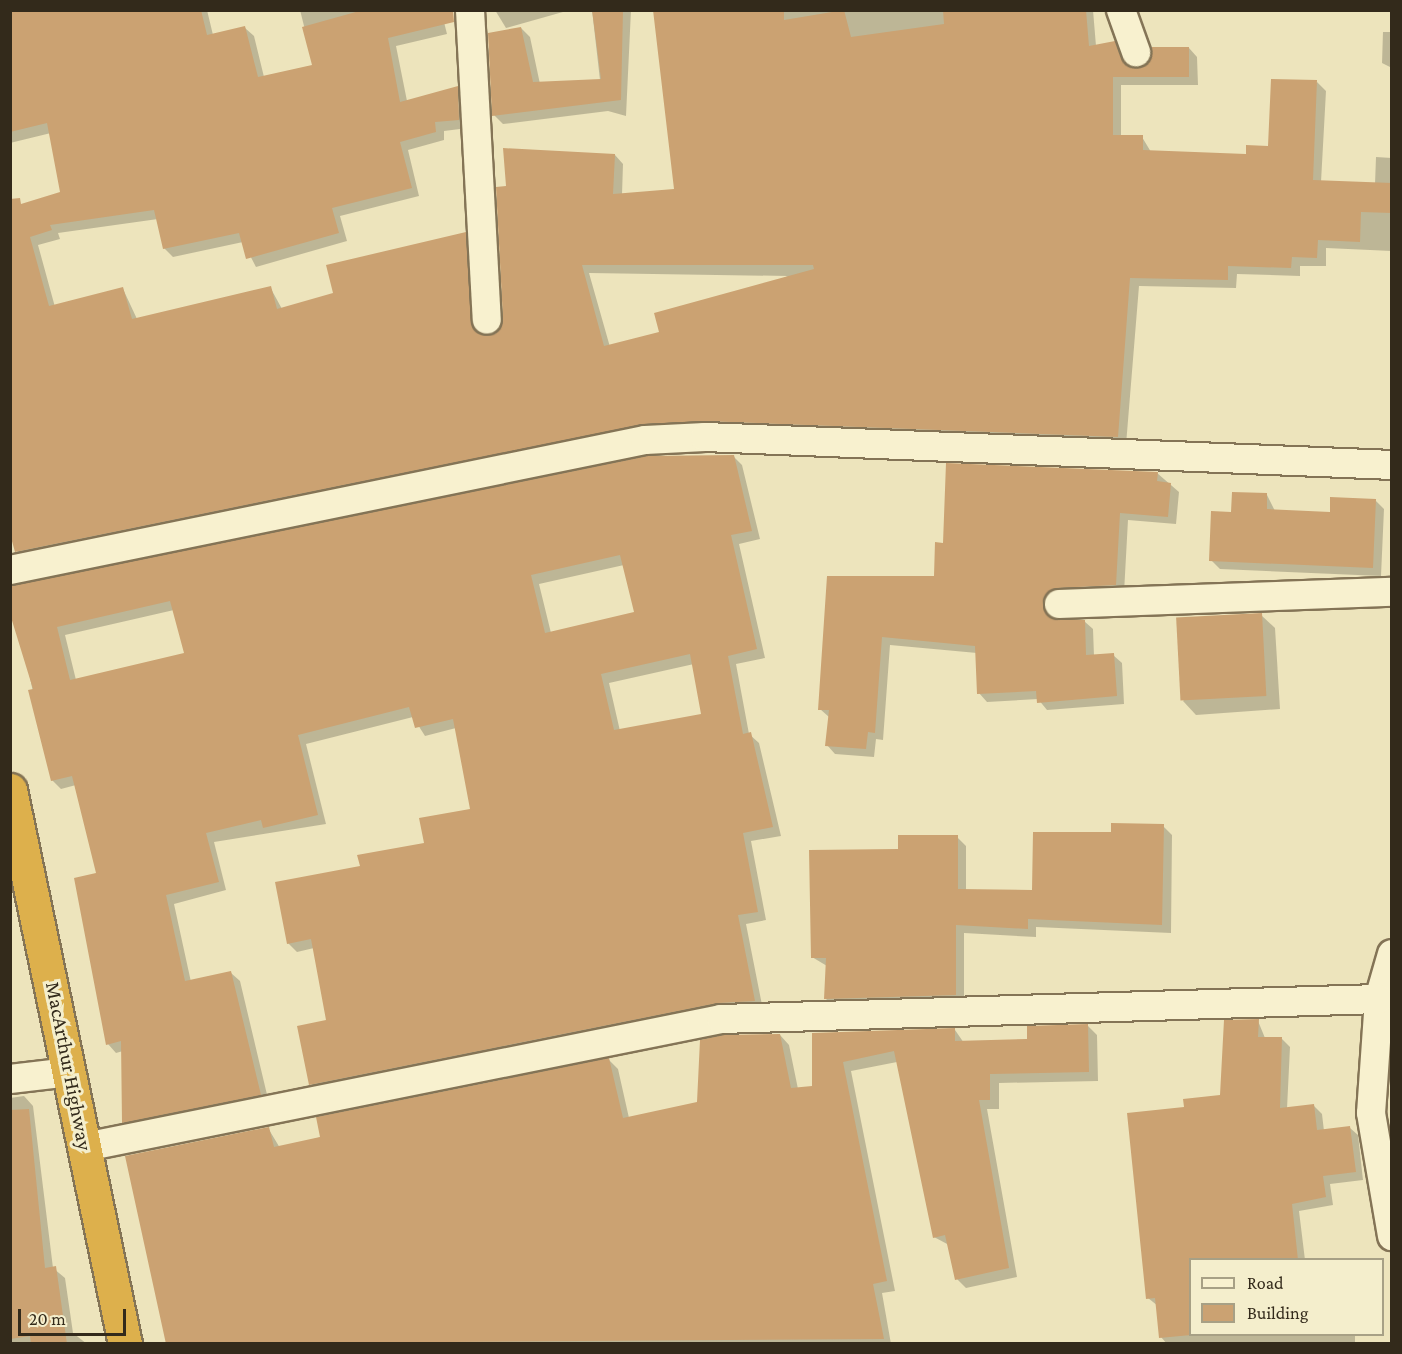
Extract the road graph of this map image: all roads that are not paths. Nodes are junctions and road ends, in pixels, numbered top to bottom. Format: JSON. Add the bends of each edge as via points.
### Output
{"nodes":[{"id":1,"x":470,"y":10,"type":"edge"},
{"id":2,"x":1121,"y":10,"type":"edge"},
{"id":3,"x":1136,"y":52,"type":"dead end"},
{"id":4,"x":487,"y":320,"type":"dead end"},
{"id":5,"x":1387,"y":472,"type":"edge"},
{"id":6,"x":10,"y":570,"type":"edge"},
{"id":7,"x":1392,"y":592,"type":"edge"},
{"id":8,"x":1059,"y":604,"type":"dead end"},
{"id":9,"x":10,"y":790,"type":"edge"},
{"id":10,"x":1392,"y":954,"type":"edge"},
{"id":11,"x":1379,"y":999,"type":"junction"},
{"id":12,"x":70,"y":1072,"type":"junction"},
{"id":13,"x":10,"y":1079,"type":"edge"},
{"id":14,"x":85,"y":1147,"type":"junction"},
{"id":15,"x":1392,"y":1236,"type":"edge"},
{"id":16,"x":125,"y":1344,"type":"edge"}],
"edges":[{"from":1,"to":4,"type":"street"},
{"from":2,"to":3,"type":"street"},
{"from":5,"to":6,"type":"street","via":[[705,437],[645,440]]},
{"from":7,"to":8,"type":"street"},
{"from":9,"to":12,"type":"highway","name":"MacArthur Highway"},
{"from":10,"to":11,"type":"street"},
{"from":11,"to":14,"type":"street","via":[[721,1019]]},
{"from":11,"to":15,"type":"street","via":[[1371,1113]]},
{"from":12,"to":13,"type":"street"},
{"from":12,"to":14,"type":"highway","name":"MacArthur Highway"},
{"from":14,"to":16,"type":"highway","name":"MacArthur Highway"}]}
